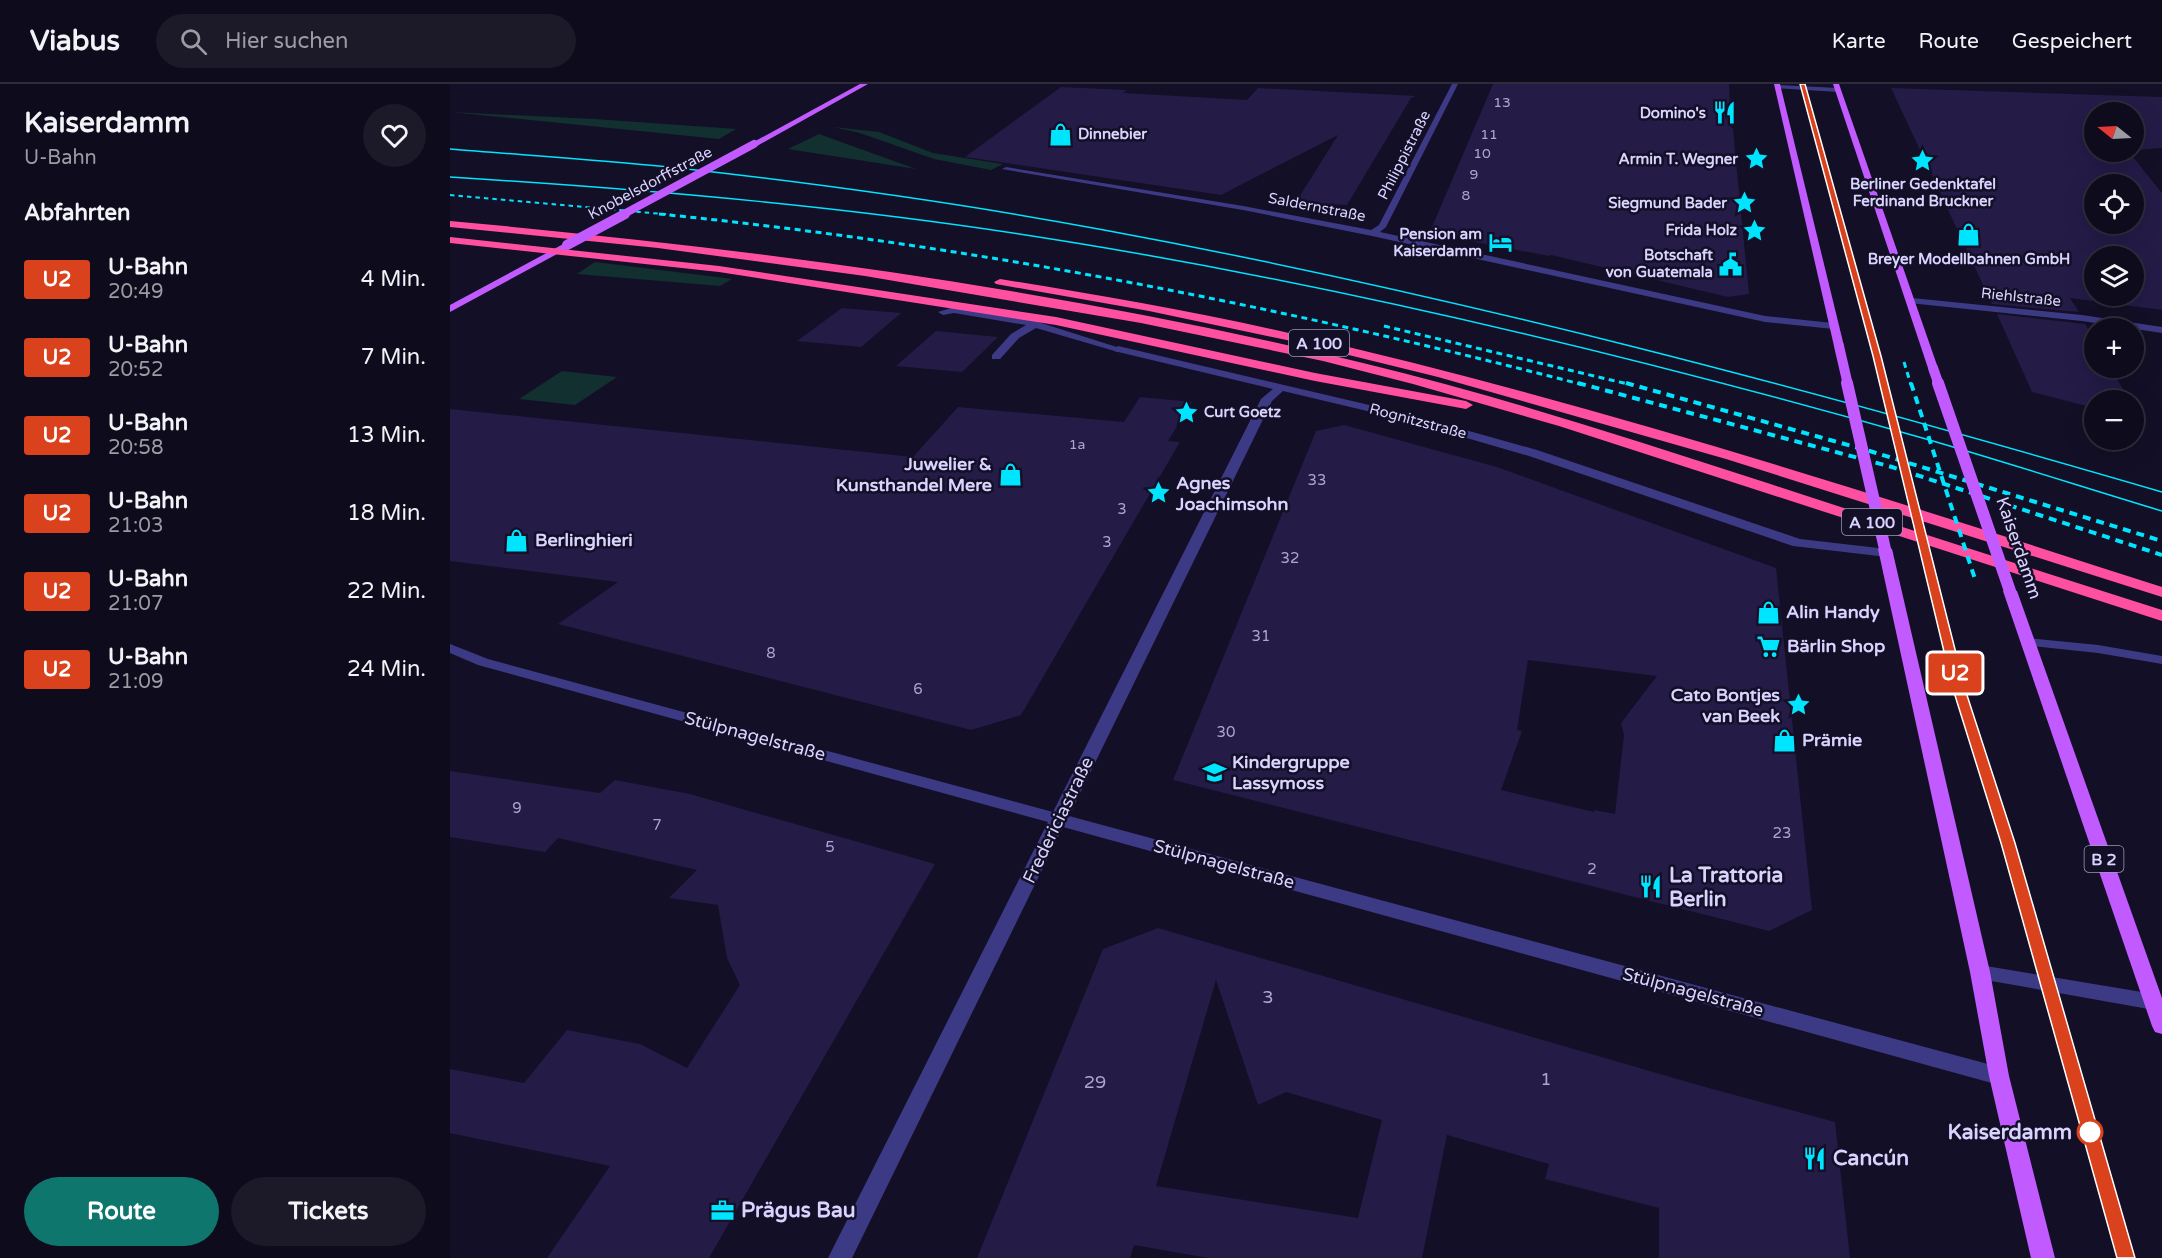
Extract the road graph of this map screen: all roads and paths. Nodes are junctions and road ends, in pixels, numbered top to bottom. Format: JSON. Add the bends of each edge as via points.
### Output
{"nodes":[{"id":1,"x":865,"y":84,"type":"edge"},
{"id":2,"x":1455,"y":84,"type":"edge"},
{"id":3,"x":1777,"y":86,"type":"edge"},
{"id":4,"x":1837,"y":87,"type":"edge"},
{"id":5,"x":1006,"y":169,"type":"dead end"},
{"id":6,"x":450,"y":215,"type":"edge"},
{"id":7,"x":450,"y":224,"type":"edge"},
{"id":8,"x":1372,"y":233,"type":"junction"},
{"id":9,"x":450,"y":240,"type":"edge"},
{"id":10,"x":562,"y":248,"type":"junction"},
{"id":11,"x":1912,"y":301,"type":"junction"},
{"id":12,"x":450,"y":309,"type":"edge"},
{"id":13,"x":943,"y":312,"type":"dead end"},
{"id":14,"x":1035,"y":324,"type":"junction"},
{"id":15,"x":1833,"y":326,"type":"junction"},
{"id":16,"x":2162,"y":330,"type":"edge"},
{"id":17,"x":996,"y":357,"type":"dead end"},
{"id":18,"x":1281,"y":387,"type":"junction"},
{"id":19,"x":1582,"y":428,"type":"junction"},
{"id":20,"x":1886,"y":551,"type":"junction"},
{"id":21,"x":2162,"y":592,"type":"edge"},
{"id":22,"x":2162,"y":615,"type":"edge"},
{"id":23,"x":2028,"y":642,"type":"junction"},
{"id":24,"x":450,"y":648,"type":"edge"},
{"id":25,"x":2162,"y":660,"type":"edge"},
{"id":26,"x":1059,"y":819,"type":"junction"},
{"id":27,"x":1980,"y":972,"type":"junction"},
{"id":28,"x":2154,"y":1002,"type":"junction"},
{"id":29,"x":2162,"y":1026,"type":"edge"},
{"id":30,"x":1999,"y":1076,"type":"junction"},
{"id":31,"x":840,"y":1258,"type":"edge"},
{"id":32,"x":2043,"y":1258,"type":"edge"}],
"edges":[{"from":1,"to":10,"type":"main road","name":"Knobelsdorffstraße","bridge":true},
{"from":2,"to":8,"type":"street","name":"Philippistraße","via":[[1382,227]]},
{"from":3,"to":4,"type":"street"},
{"from":3,"to":15,"type":"main road","via":[[1826,282]]},
{"from":4,"to":11,"type":"main road","name":"Kaiserdamm","number":"B 2"},
{"from":5,"to":8,"type":"street","name":"Saldernstraße"},
{"from":6,"to":21,"type":"highway","number":"A 100","via":[[764,248],[1059,291],[1233,323],[1371,355],[1700,446]]},
{"from":7,"to":19,"type":"highway","number":"A 100","via":[[726,254],[916,280],[1143,318],[1370,368]]},
{"from":8,"to":15,"type":"street","name":"Saldernstraße","via":[[1766,319]]},
{"from":9,"to":10,"type":"highway"},
{"from":10,"to":12,"type":"main road","name":"Knobelsdorffstraße"},
{"from":10,"to":19,"type":"highway","via":[[1056,321]]},
{"from":11,"to":16,"type":"street","name":"Riehlstraße"},
{"from":11,"to":23,"type":"main road","name":"Kaiserdamm","number":"B 2","bridge":true},
{"from":13,"to":14,"type":"street","name":"Rognitzstraße","via":[[954,310]]},
{"from":14,"to":17,"type":"street","via":[[1016,336]]},
{"from":14,"to":18,"type":"street","name":"Rognitzstraße","via":[[1118,349]]},
{"from":15,"to":20,"type":"main road","bridge":true},
{"from":18,"to":20,"type":"street","name":"Rognitzstraße","via":[[1408,417],[1533,453],[1798,543]]},
{"from":18,"to":26,"type":"street","name":"Fredericiastraße","via":[[1267,399]]},
{"from":19,"to":22,"type":"highway","number":"A 100"},
{"from":20,"to":27,"type":"main road"},
{"from":23,"to":25,"type":"street"},
{"from":23,"to":28,"type":"main road","name":"Kaiserdamm","number":"B 2"},
{"from":24,"to":26,"type":"street","name":"Stülpnagelstraße","via":[[483,662]]},
{"from":26,"to":30,"type":"street","name":"Stülpnagelstraße"},
{"from":26,"to":31,"type":"street","name":"Fredericiastraße"},
{"from":27,"to":28,"type":"street"},
{"from":27,"to":30,"type":"main road"},
{"from":28,"to":29,"type":"main road","name":"Kaiserdamm","number":"B 2"},
{"from":30,"to":32,"type":"main road"}]}
